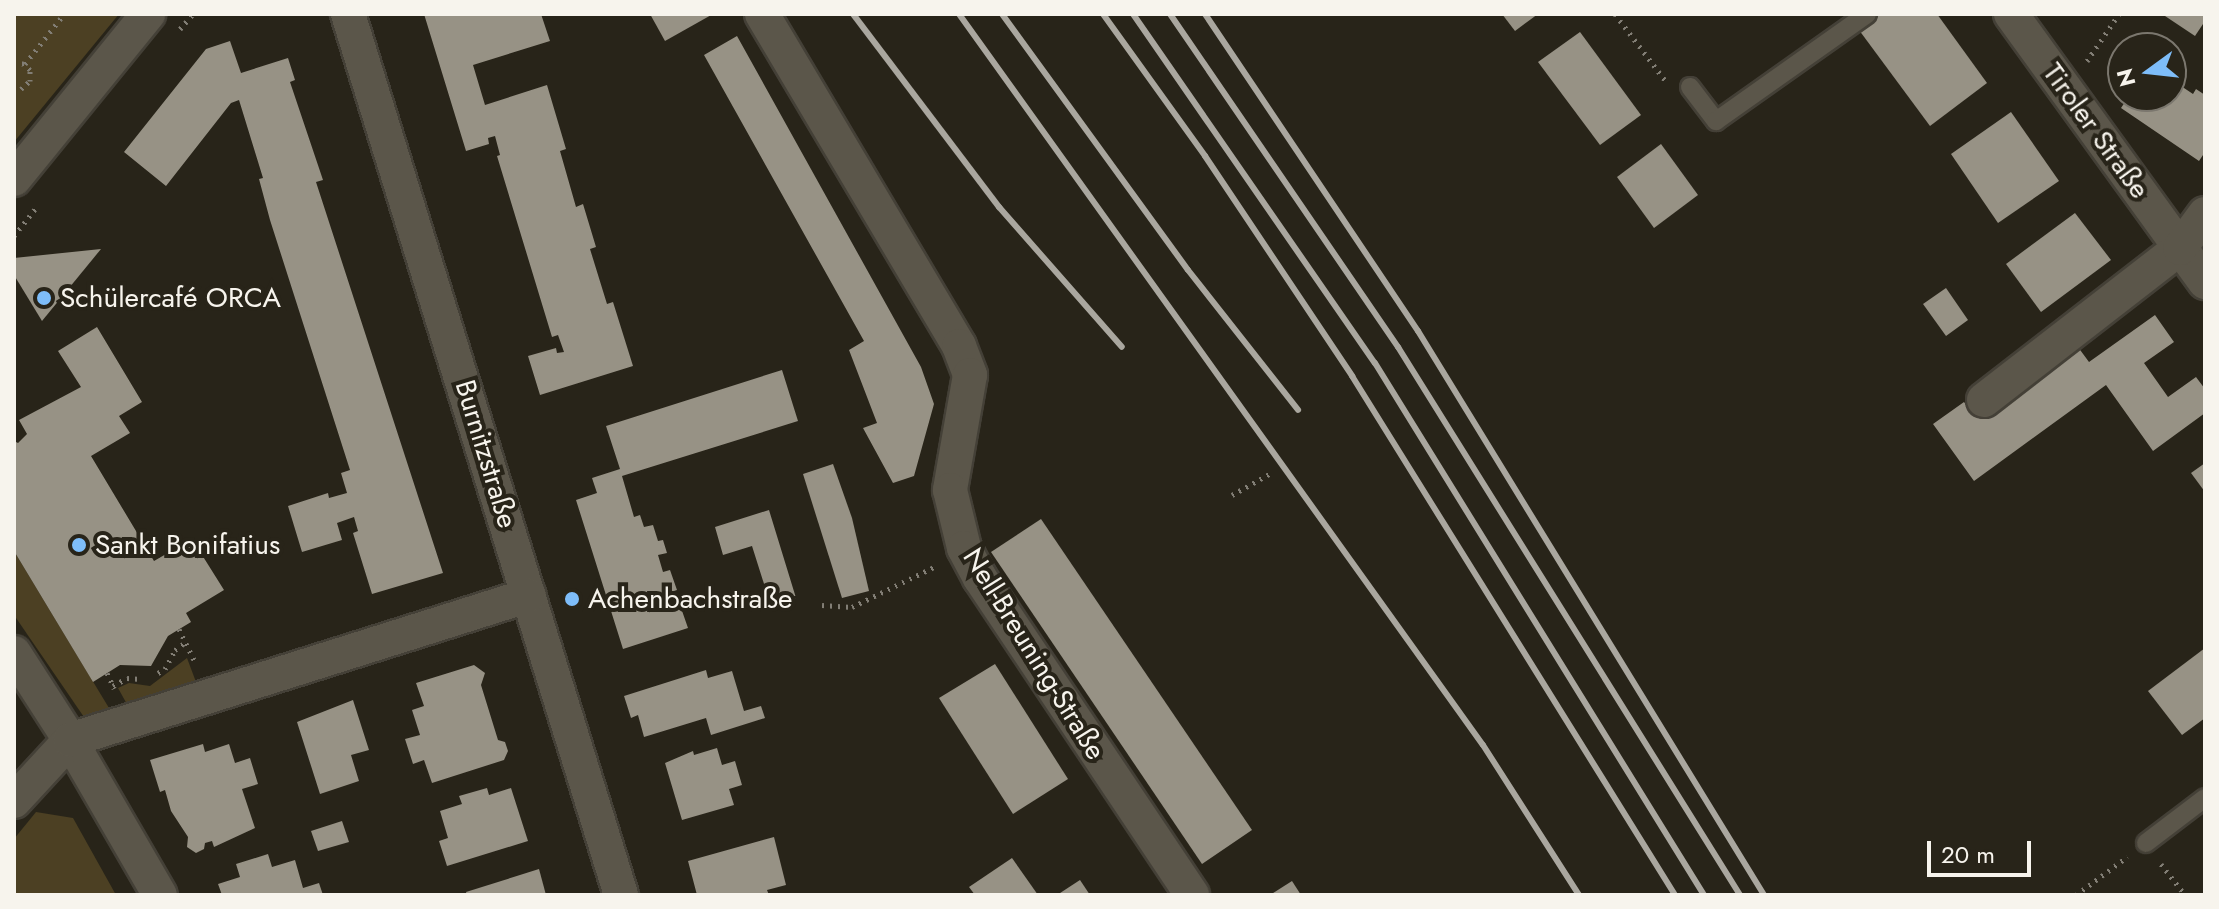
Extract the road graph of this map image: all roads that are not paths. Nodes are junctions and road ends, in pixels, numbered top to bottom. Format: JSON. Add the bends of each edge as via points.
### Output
{"nodes":[{"id":1,"x":148,"y":14,"type":"edge"},
{"id":2,"x":348,"y":14,"type":"edge"},
{"id":3,"x":762,"y":14,"type":"edge"},
{"id":4,"x":1867,"y":14,"type":"edge"},
{"id":5,"x":2011,"y":14,"type":"edge"},
{"id":6,"x":1690,"y":87,"type":"road end"},
{"id":7,"x":14,"y":179,"type":"edge"},
{"id":8,"x":2205,"y":214,"type":"edge"},
{"id":9,"x":2180,"y":248,"type":"junction"},
{"id":10,"x":2205,"y":282,"type":"edge"},
{"id":11,"x":1984,"y":400,"type":"dead end"},
{"id":12,"x":529,"y":595,"type":"junction"},
{"id":13,"x":14,"y":653,"type":"edge"},
{"id":14,"x":70,"y":740,"type":"junction"},
{"id":15,"x":2205,"y":798,"type":"edge"},
{"id":16,"x":14,"y":801,"type":"edge"},
{"id":17,"x":2146,"y":843,"type":"road end"},
{"id":18,"x":160,"y":895,"type":"edge"},
{"id":19,"x":621,"y":895,"type":"edge"},
{"id":20,"x":1192,"y":895,"type":"edge"}],
"edges":[{"from":1,"to":7,"type":"street"},
{"from":2,"to":12,"type":"street","name":"Burnitzstraße"},
{"from":3,"to":20,"type":"street","name":"Nell-Breuning-Straße","via":[[959,346],[970,375],[950,490],[964,548]]},
{"from":4,"to":6,"type":"lane","via":[[1716,121]]},
{"from":5,"to":9,"type":"street","name":"Tiroler Straße"},
{"from":8,"to":9,"type":"street"},
{"from":9,"to":10,"type":"street","name":"Tiroler Straße"},
{"from":9,"to":11,"type":"street"},
{"from":12,"to":14,"type":"street"},
{"from":12,"to":19,"type":"street","name":"Burnitzstraße"},
{"from":13,"to":14,"type":"street"},
{"from":14,"to":16,"type":"street"},
{"from":14,"to":18,"type":"street"},
{"from":15,"to":17,"type":"lane"}]}
